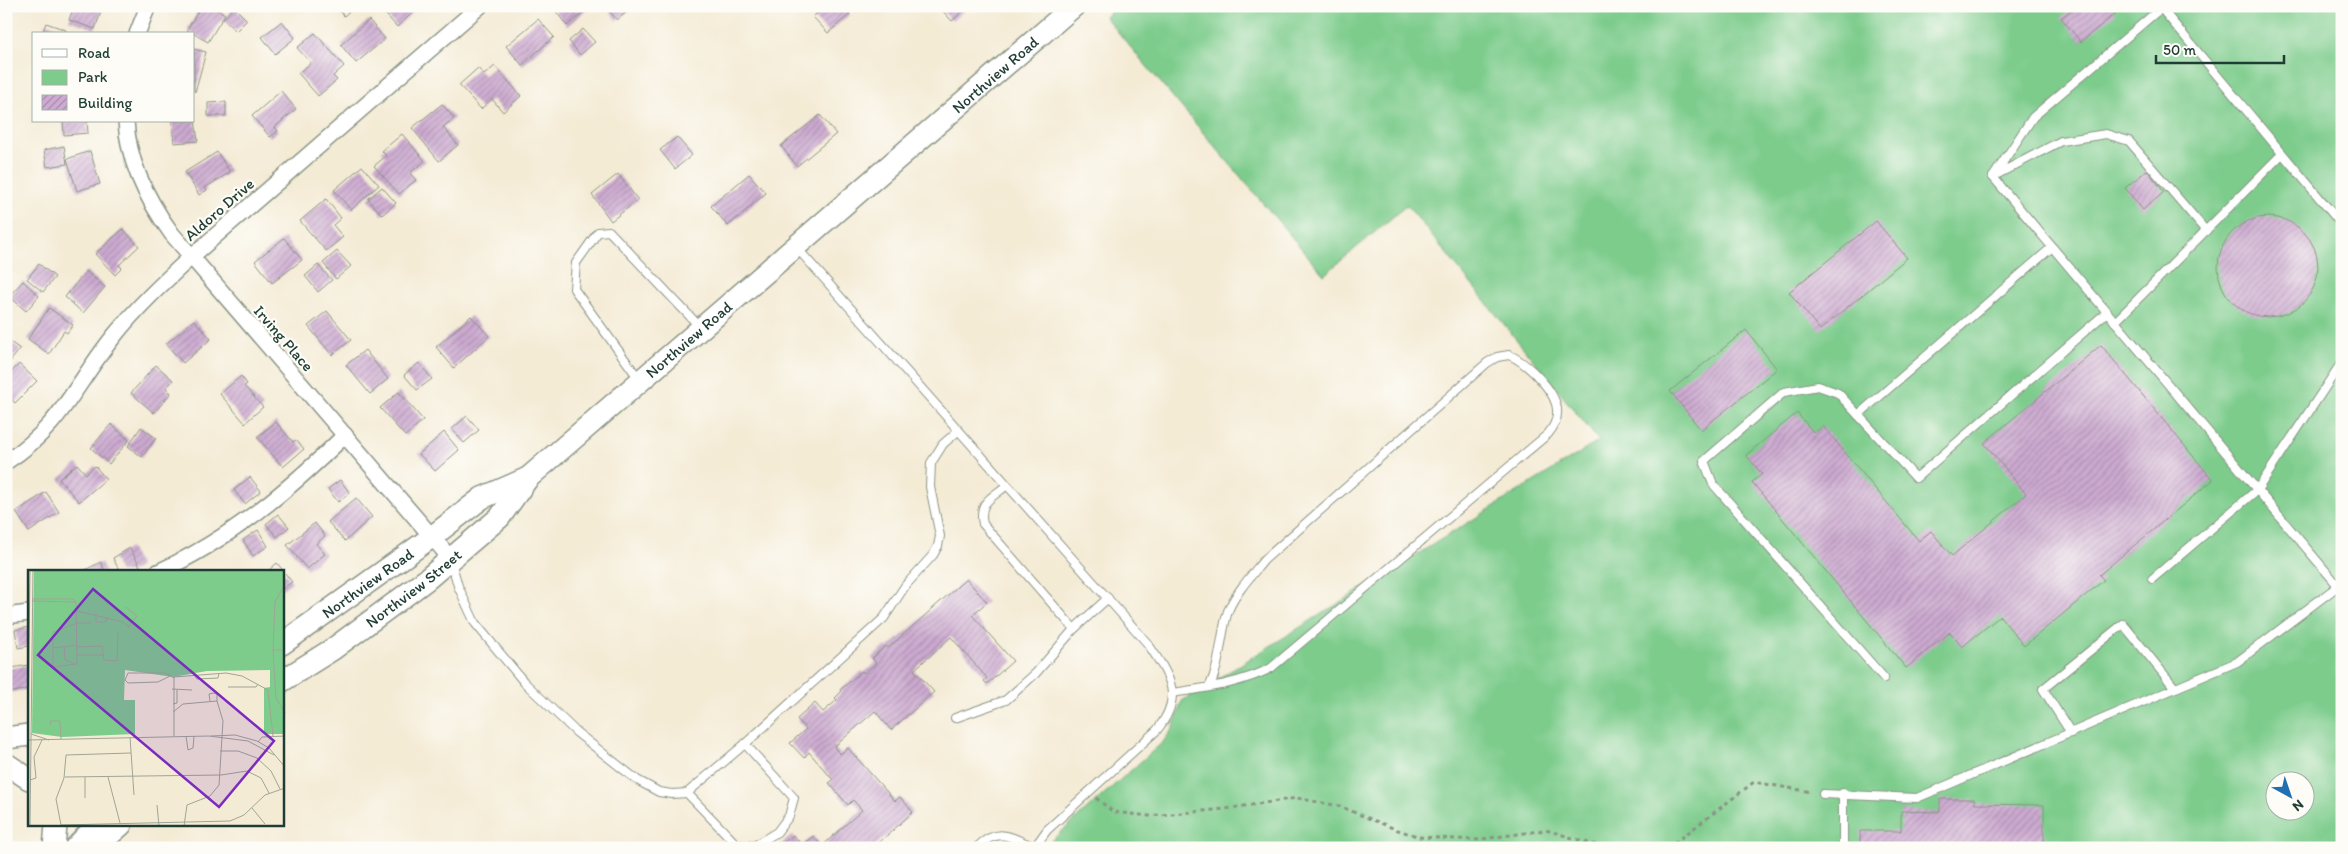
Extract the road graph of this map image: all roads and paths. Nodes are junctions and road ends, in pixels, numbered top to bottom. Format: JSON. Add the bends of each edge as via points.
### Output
{"nodes":[{"id":1,"x":148,"y":6,"type":"edge"},
{"id":2,"x":480,"y":6,"type":"edge"},
{"id":3,"x":1074,"y":6,"type":"edge"},
{"id":4,"x":138,"y":32,"type":"edge"},
{"id":5,"x":126,"y":122,"type":"edge"},
{"id":6,"x":2282,"y":154,"type":"junction"},
{"id":7,"x":1992,"y":177,"type":"junction"},
{"id":8,"x":2342,"y":225,"type":"edge"},
{"id":9,"x":2206,"y":231,"type":"junction"},
{"id":10,"x":796,"y":246,"type":"junction"},
{"id":11,"x":2050,"y":248,"type":"junction"},
{"id":12,"x":191,"y":257,"type":"junction"},
{"id":13,"x":2107,"y":312,"type":"junction"},
{"id":14,"x":2115,"y":322,"type":"junction"},
{"id":15,"x":701,"y":328,"type":"junction"},
{"id":16,"x":2342,"y":362,"type":"edge"},
{"id":17,"x":640,"y":381,"type":"junction"},
{"id":18,"x":1858,"y":415,"type":"junction"},
{"id":19,"x":958,"y":430,"type":"junction"},
{"id":20,"x":345,"y":434,"type":"junction"},
{"id":21,"x":6,"y":462,"type":"edge"},
{"id":22,"x":528,"y":478,"type":"junction"},
{"id":23,"x":1006,"y":486,"type":"junction"},
{"id":24,"x":2257,"y":490,"type":"junction"},
{"id":25,"x":433,"y":536,"type":"junction"},
{"id":26,"x":451,"y":559,"type":"junction"},
{"id":27,"x":162,"y":570,"type":"edge"},
{"id":28,"x":2152,"y":579,"type":"dead end"},
{"id":29,"x":2340,"y":588,"type":"edge"},
{"id":30,"x":1108,"y":598,"type":"junction"},
{"id":31,"x":28,"y":613,"type":"edge"},
{"id":32,"x":6,"y":616,"type":"edge"},
{"id":33,"x":1074,"y":629,"type":"junction"},
{"id":34,"x":284,"y":643,"type":"edge"},
{"id":35,"x":1884,"y":678,"type":"dead end"},
{"id":36,"x":284,"y":680,"type":"edge"},
{"id":37,"x":1209,"y":687,"type":"junction"},
{"id":38,"x":2175,"y":688,"type":"junction"},
{"id":39,"x":1172,"y":694,"type":"junction"},
{"id":40,"x":955,"y":718,"type":"dead end"},
{"id":41,"x":2071,"y":733,"type":"junction"},
{"id":42,"x":28,"y":735,"type":"edge"},
{"id":43,"x":6,"y":738,"type":"edge"},
{"id":44,"x":745,"y":744,"type":"junction"},
{"id":45,"x":7,"y":765,"type":"edge"},
{"id":46,"x":28,"y":765,"type":"edge"},
{"id":47,"x":28,"y":778,"type":"edge"},
{"id":48,"x":1089,"y":791,"type":"junction"},
{"id":49,"x":687,"y":793,"type":"junction"},
{"id":50,"x":1843,"y":793,"type":"junction"},
{"id":51,"x":1823,"y":794,"type":"joint"},
{"id":52,"x":56,"y":826,"type":"edge"},
{"id":53,"x":96,"y":826,"type":"edge"},
{"id":54,"x":120,"y":826,"type":"edge"},
{"id":55,"x":1034,"y":847,"type":"edge"},
{"id":56,"x":54,"y":848,"type":"edge"},
{"id":57,"x":75,"y":848,"type":"edge"},
{"id":58,"x":95,"y":848,"type":"edge"},
{"id":59,"x":976,"y":848,"type":"edge"},
{"id":60,"x":1606,"y":848,"type":"edge"},
{"id":61,"x":1668,"y":848,"type":"edge"},
{"id":62,"x":1843,"y":848,"type":"edge"}],
"edges":[{"from":1,"to":4,"type":"street"},
{"from":2,"to":12,"type":"street","name":"Aldoro Drive"},
{"from":3,"to":10,"type":"street","name":"Northview Road"},
{"from":5,"to":12,"type":"street","name":"Irving Place","via":[[134,165],[141,182],[156,212]]},
{"from":6,"to":7,"type":"lane","via":[[2161,8],[2033,117]]},
{"from":6,"to":8,"type":"lane"},
{"from":6,"to":9,"type":"lane"},
{"from":7,"to":9,"type":"lane","via":[[2061,141],[2106,134],[2129,141]]},
{"from":7,"to":11,"type":"lane"},
{"from":9,"to":14,"type":"lane"},
{"from":10,"to":15,"type":"street","name":"Northview Road"},
{"from":10,"to":19,"type":"lane"},
{"from":11,"to":13,"type":"lane"},
{"from":11,"to":18,"type":"lane"},
{"from":12,"to":20,"type":"street","name":"Irving Place"},
{"from":12,"to":21,"type":"street","name":"Aldoro Drive","via":[[113,336],[54,422]]},
{"from":13,"to":14,"type":"lane"},
{"from":13,"to":18,"type":"lane","via":[[1916,478]]},
{"from":14,"to":24,"type":"lane"},
{"from":15,"to":17,"type":"street","name":"Northview Road"},
{"from":15,"to":17,"type":"lane","via":[[609,231],[598,232],[576,263],[574,289]]},
{"from":16,"to":24,"type":"lane"},
{"from":17,"to":22,"type":"street","name":"Northview Road"},
{"from":18,"to":35,"type":"lane","via":[[1838,393],[1818,386],[1784,392],[1704,461],[1713,484]]},
{"from":19,"to":23,"type":"lane"},
{"from":19,"to":44,"type":"lane","via":[[943,444],[931,463],[930,487],[940,536],[933,555],[905,586],[884,618]]},
{"from":20,"to":25,"type":"street","name":"Irving Place"},
{"from":20,"to":27,"type":"street","via":[[274,498],[230,532]]},
{"from":22,"to":25,"type":"street","name":"Northview Road","via":[[482,498]]},
{"from":22,"to":26,"type":"street","name":"Northview Street","via":[[500,517]]},
{"from":23,"to":30,"type":"lane"},
{"from":23,"to":33,"type":"lane","via":[[984,504],[980,513],[982,524]]},
{"from":24,"to":28,"type":"lane"},
{"from":24,"to":29,"type":"lane"},
{"from":25,"to":26,"type":"street","name":"Irving Place"},
{"from":25,"to":34,"type":"street","name":"Northview Road"},
{"from":26,"to":36,"type":"street","name":"Northview Street","via":[[384,612]]},
{"from":26,"to":49,"type":"lane","via":[[458,586],[475,623],[524,682],[576,732],[638,780],[659,792]]},
{"from":29,"to":38,"type":"lane","via":[[2237,662]]},
{"from":30,"to":33,"type":"lane"},
{"from":30,"to":39,"type":"lane","via":[[1156,656],[1171,682]]},
{"from":31,"to":32,"type":"street"},
{"from":33,"to":40,"type":"lane","via":[[1036,673],[1006,700]]},
{"from":37,"to":37,"type":"lane","via":[[1249,678],[1271,668],[1548,434],[1557,418],[1557,408],[1550,393],[1527,365],[1509,354],[1487,364],[1264,560],[1242,586],[1229,610],[1216,674]]},
{"from":37,"to":39,"type":"lane"},
{"from":38,"to":41,"type":"lane"},
{"from":38,"to":41,"type":"lane","via":[[2123,624],[2043,689]]},
{"from":39,"to":48,"type":"lane","via":[[1169,715],[1157,730]]},
{"from":41,"to":50,"type":"lane","via":[[1917,798]]},
{"from":42,"to":43,"type":"street"},
{"from":44,"to":49,"type":"lane"},
{"from":44,"to":49,"type":"lane","via":[[794,798],[789,816],[777,832],[754,846],[737,845]]},
{"from":45,"to":46,"type":"street"},
{"from":45,"to":47,"type":"street"},
{"from":48,"to":55,"type":"lane","via":[[1047,830]]},
{"from":48,"to":60,"type":"path","via":[[1113,812],[1134,816],[1225,809],[1297,798],[1339,806],[1420,837],[1475,840],[1546,830]]},
{"from":50,"to":51,"type":"lane"},
{"from":50,"to":62,"type":"lane"},
{"from":51,"to":61,"type":"path","via":[[1754,782]]},
{"from":52,"to":56,"type":"street"},
{"from":53,"to":57,"type":"street"},
{"from":54,"to":58,"type":"street"},
{"from":55,"to":59,"type":"lane","via":[[998,834],[987,838]]}]}
